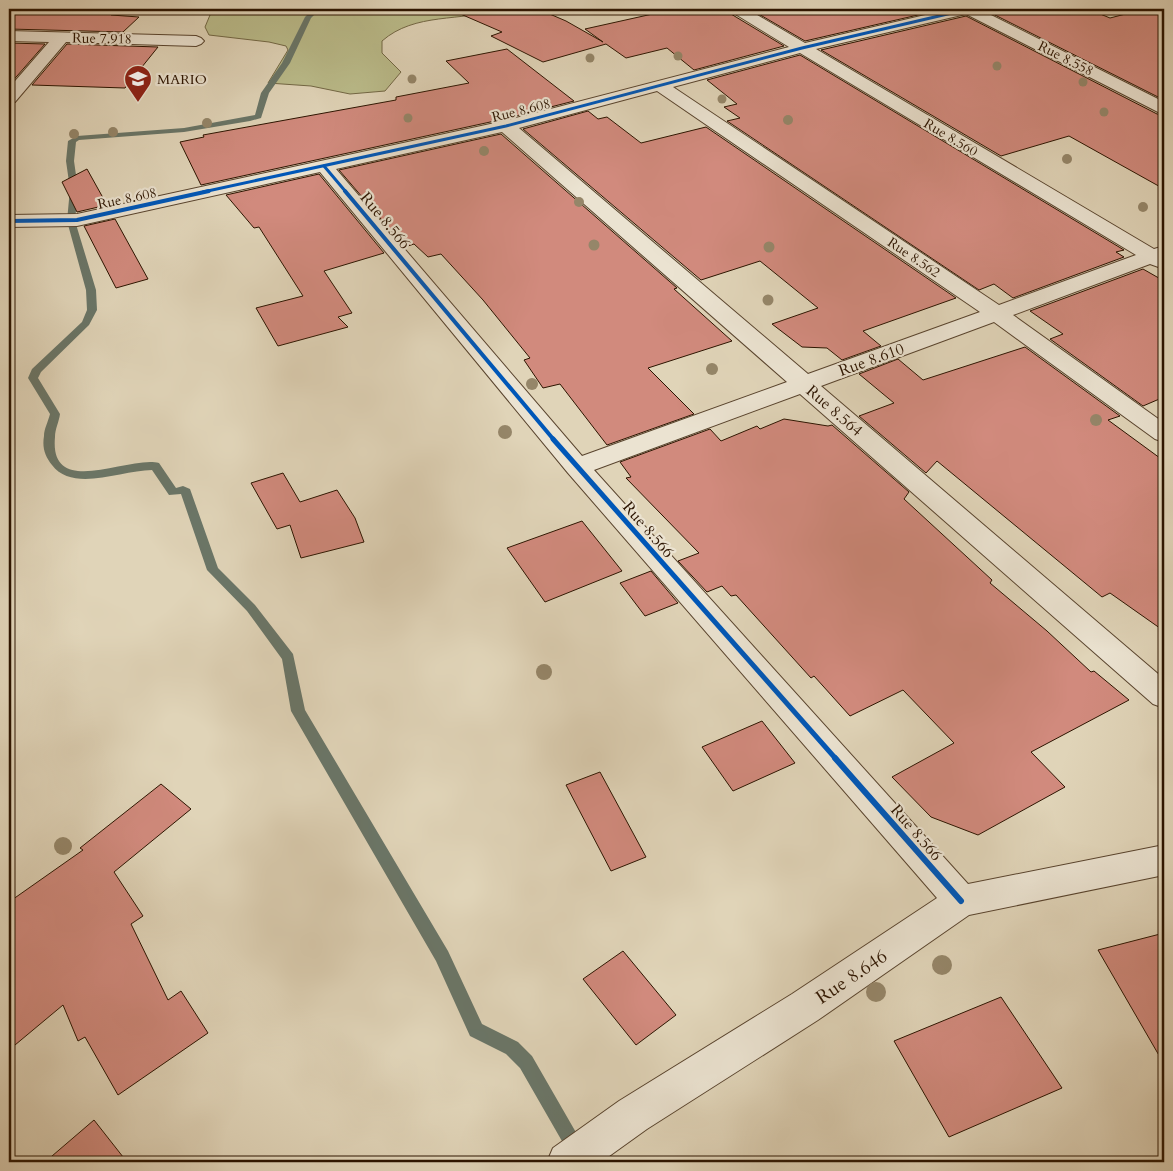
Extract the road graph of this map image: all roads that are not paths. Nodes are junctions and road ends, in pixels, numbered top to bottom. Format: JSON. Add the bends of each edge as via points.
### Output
{"nodes":[{"id":1,"x":737,"y":9,"type":"edge"},
{"id":2,"x":968,"y":9,"type":"edge"},
{"id":3,"x":9,"y":36,"type":"edge"},
{"id":4,"x":61,"y":38,"type":"junction"},
{"id":5,"x":196,"y":40,"type":"dead end"},
{"id":6,"x":802,"y":48,"type":"junction"},
{"id":7,"x":660,"y":86,"type":"junction"},
{"id":8,"x":9,"y":98,"type":"edge"},
{"id":9,"x":1164,"y":108,"type":"edge"},
{"id":10,"x":506,"y":126,"type":"junction"},
{"id":11,"x":324,"y":166,"type":"junction"},
{"id":12,"x":9,"y":221,"type":"edge"},
{"id":13,"x":1160,"y":257,"type":"edge"},
{"id":14,"x":996,"y":313,"type":"junction"},
{"id":15,"x":804,"y":384,"type":"junction"},
{"id":16,"x":1164,"y":434,"type":"edge"},
{"id":17,"x":577,"y":467,"type":"junction"},
{"id":18,"x":1164,"y":696,"type":"edge"},
{"id":19,"x":1164,"y":860,"type":"edge"},
{"id":20,"x":961,"y":901,"type":"junction"},
{"id":21,"x":567,"y":1162,"type":"edge"}],
"edges":[{"from":1,"to":6,"type":"street","name":"Rue 8.560"},
{"from":2,"to":6,"type":"street","name":"Rue 8.608"},
{"from":2,"to":9,"type":"street","name":"Rue 8.558"},
{"from":3,"to":4,"type":"street","name":"Rue 7.918"},
{"from":4,"to":5,"type":"street","name":"Rue 7.918"},
{"from":4,"to":8,"type":"street"},
{"from":6,"to":7,"type":"street","name":"Rue 8.608"},
{"from":6,"to":13,"type":"street","name":"Rue 8.560"},
{"from":7,"to":10,"type":"street","name":"Rue 8.608"},
{"from":7,"to":14,"type":"street","name":"Rue 8.562"},
{"from":10,"to":11,"type":"street","name":"Rue 8.608"},
{"from":10,"to":15,"type":"street","name":"Rue 8.564"},
{"from":11,"to":12,"type":"street","name":"Rue 8.608","via":[[69,221]]},
{"from":11,"to":17,"type":"street","name":"Rue 8.566"},
{"from":13,"to":14,"type":"street","name":"Rue 8.610"},
{"from":14,"to":15,"type":"street","name":"Rue 8.610"},
{"from":14,"to":16,"type":"street","name":"Rue 8.562"},
{"from":15,"to":17,"type":"street","name":"Rue 8.610"},
{"from":15,"to":18,"type":"street","name":"Rue 8.564"},
{"from":17,"to":20,"type":"street","name":"Rue 8.566"},
{"from":19,"to":20,"type":"street","name":"Rue 8.646"},
{"from":20,"to":21,"type":"street","name":"Rue 8.646","via":[[805,1007],[633,1115]]}]}
